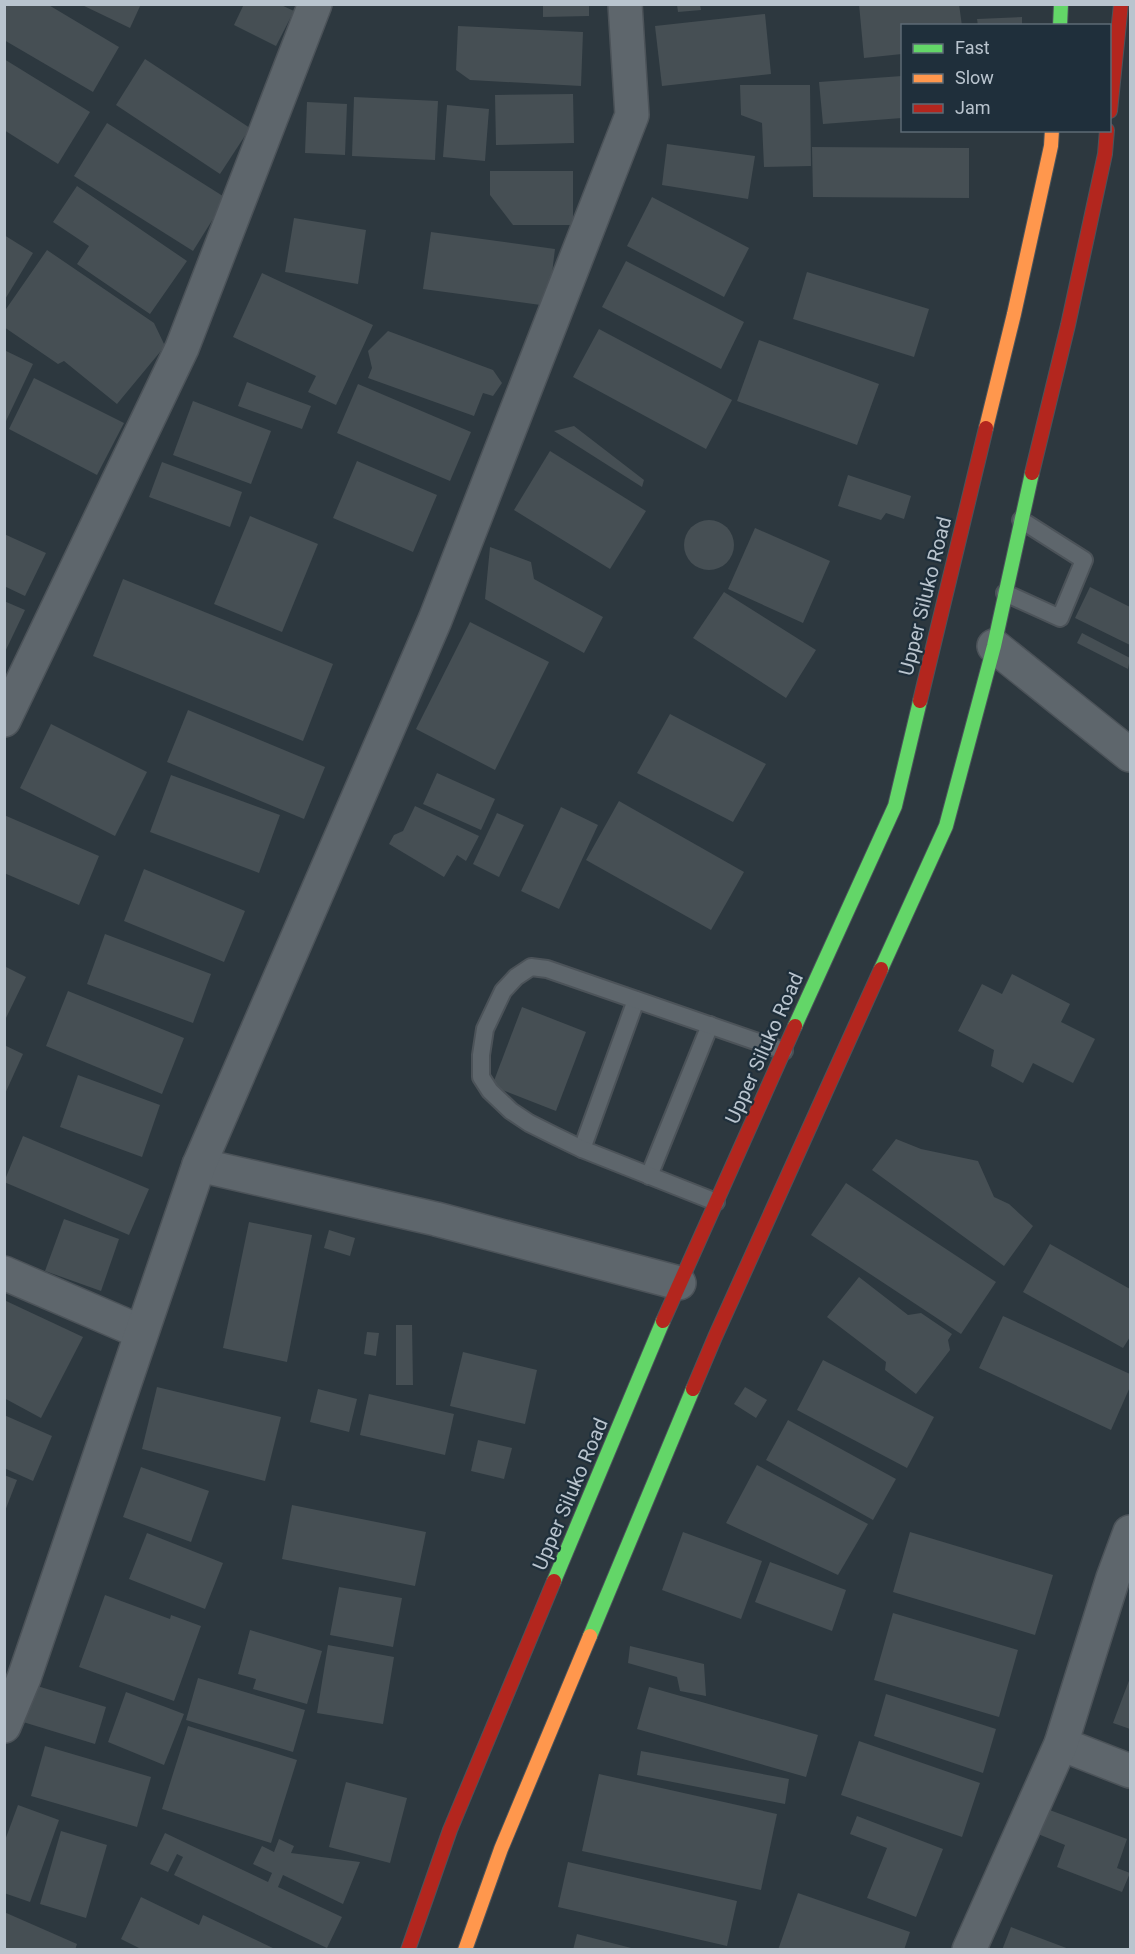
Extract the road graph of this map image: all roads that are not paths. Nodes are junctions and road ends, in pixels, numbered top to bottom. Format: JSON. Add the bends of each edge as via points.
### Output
{"nodes":[{"id":1,"x":315,"y":4,"type":"edge"},
{"id":2,"x":625,"y":4,"type":"edge"},
{"id":3,"x":1061,"y":4,"type":"edge"},
{"id":4,"x":1120,"y":4,"type":"edge"},
{"id":5,"x":1060,"y":24,"type":"edge"},
{"id":6,"x":1111,"y":100,"type":"edge"},
{"id":7,"x":1052,"y":132,"type":"edge"},
{"id":8,"x":1107,"y":132,"type":"edge"},
{"id":9,"x":1021,"y":520,"type":"junction"},
{"id":10,"x":1005,"y":593,"type":"junction"},
{"id":11,"x":993,"y":646,"type":"junction"},
{"id":12,"x":4,"y":720,"type":"edge"},
{"id":13,"x":1131,"y":755,"type":"edge"},
{"id":14,"x":636,"y":1000,"type":"junction"},
{"id":15,"x":710,"y":1025,"type":"junction"},
{"id":16,"x":784,"y":1051,"type":"junction"},
{"id":17,"x":582,"y":1149,"type":"junction"},
{"id":18,"x":199,"y":1166,"type":"junction"},
{"id":19,"x":650,"y":1176,"type":"junction"},
{"id":20,"x":716,"y":1202,"type":"junction"},
{"id":21,"x":4,"y":1273,"type":"edge"},
{"id":22,"x":679,"y":1283,"type":"junction"},
{"id":23,"x":141,"y":1332,"type":"junction"},
{"id":24,"x":1131,"y":1533,"type":"edge"},
{"id":25,"x":4,"y":1726,"type":"edge"},
{"id":26,"x":1061,"y":1744,"type":"junction"},
{"id":27,"x":1131,"y":1771,"type":"edge"},
{"id":28,"x":408,"y":1950,"type":"edge"},
{"id":29,"x":465,"y":1950,"type":"edge"},
{"id":30,"x":969,"y":1950,"type":"edge"}],
"edges":[{"from":1,"to":12,"type":"street","via":[[182,348]]},
{"from":2,"to":18,"type":"street","via":[[632,115],[435,620]]},
{"from":3,"to":5,"type":"main road"},
{"from":4,"to":6,"type":"main road"},
{"from":7,"to":16,"type":"main road","name":"Upper Siluko Road","via":[[1014,314],[895,806]]},
{"from":8,"to":9,"type":"main road","via":[[1070,314]]},
{"from":9,"to":10,"type":"main road"},
{"from":9,"to":10,"type":"lane","via":[[1084,560],[1060,618]]},
{"from":10,"to":11,"type":"main road"},
{"from":11,"to":13,"type":"street"},
{"from":11,"to":29,"type":"main road","via":[[946,826],[710,1348],[501,1849]]},
{"from":14,"to":15,"type":"lane"},
{"from":14,"to":17,"type":"lane"},
{"from":14,"to":17,"type":"lane","via":[[547,969],[531,968],[516,976],[503,991],[485,1029],[481,1077],[490,1091],[529,1123]]},
{"from":15,"to":16,"type":"lane"},
{"from":15,"to":19,"type":"lane"},
{"from":16,"to":20,"type":"main road","name":"Upper Siluko Road"},
{"from":17,"to":19,"type":"lane"},
{"from":18,"to":22,"type":"street","via":[[436,1219]]},
{"from":18,"to":23,"type":"street"},
{"from":19,"to":20,"type":"lane"},
{"from":20,"to":22,"type":"main road","name":"Upper Siluko Road"},
{"from":21,"to":23,"type":"street"},
{"from":22,"to":28,"type":"main road","name":"Upper Siluko Road","via":[[450,1830]]},
{"from":23,"to":25,"type":"street","via":[[24,1678]]},
{"from":24,"to":26,"type":"street"},
{"from":26,"to":27,"type":"street"},
{"from":26,"to":30,"type":"street"}]}
